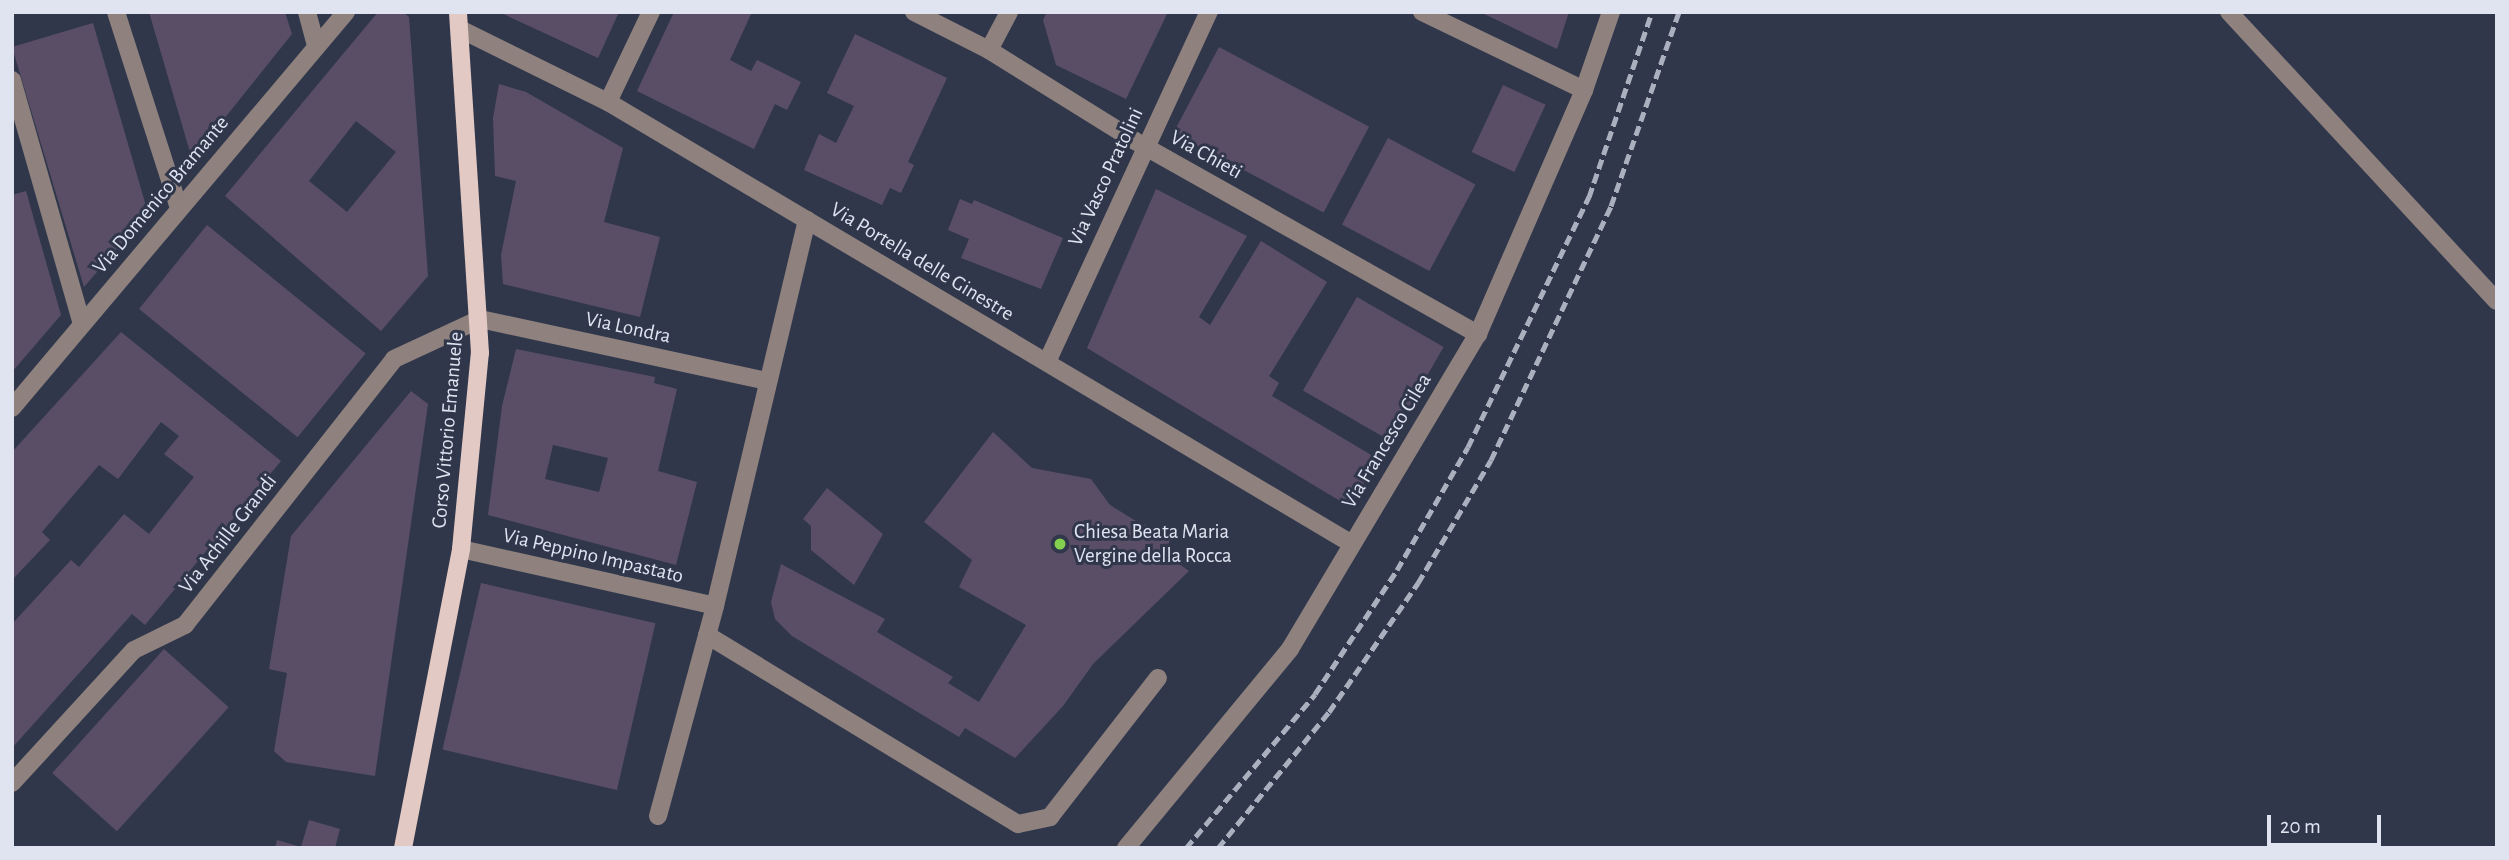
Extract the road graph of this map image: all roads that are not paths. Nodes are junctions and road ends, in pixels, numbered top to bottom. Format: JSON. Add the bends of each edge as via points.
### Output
{"nodes":[{"id":1,"x":116,"y":12,"type":"edge"},
{"id":2,"x":307,"y":12,"type":"edge"},
{"id":3,"x":346,"y":12,"type":"edge"},
{"id":4,"x":651,"y":12,"type":"edge"},
{"id":5,"x":914,"y":12,"type":"edge"},
{"id":6,"x":1009,"y":12,"type":"edge"},
{"id":7,"x":1209,"y":12,"type":"edge"},
{"id":8,"x":1422,"y":12,"type":"edge"},
{"id":9,"x":1611,"y":12,"type":"edge"},
{"id":10,"x":2229,"y":12,"type":"edge"},
{"id":11,"x":460,"y":21,"type":"edge"},
{"id":12,"x":316,"y":45,"type":"junction"},
{"id":13,"x":989,"y":50,"type":"junction"},
{"id":14,"x":12,"y":80,"type":"edge"},
{"id":15,"x":1584,"y":90,"type":"junction"},
{"id":16,"x":608,"y":102,"type":"junction"},
{"id":17,"x":1144,"y":146,"type":"junction"},
{"id":18,"x":179,"y":208,"type":"junction"},
{"id":19,"x":807,"y":220,"type":"junction"},
{"id":20,"x":2497,"y":301,"type":"edge"},
{"id":21,"x":480,"y":319,"type":"junction"},
{"id":22,"x":82,"y":324,"type":"junction"},
{"id":23,"x":1478,"y":334,"type":"junction"},
{"id":24,"x":1047,"y":362,"type":"junction"},
{"id":25,"x":766,"y":381,"type":"junction"},
{"id":26,"x":12,"y":408,"type":"edge"},
{"id":27,"x":1352,"y":544,"type":"junction"},
{"id":28,"x":461,"y":550,"type":"junction"},
{"id":29,"x":715,"y":606,"type":"junction"},
{"id":30,"x":707,"y":635,"type":"junction"},
{"id":31,"x":1158,"y":678,"type":"dead end"},
{"id":32,"x":12,"y":783,"type":"edge"},
{"id":33,"x":658,"y":816,"type":"dead end"},
{"id":34,"x":403,"y":848,"type":"edge"},
{"id":35,"x":1126,"y":848,"type":"edge"}],
"edges":[{"from":1,"to":18,"type":"street"},
{"from":2,"to":12,"type":"street"},
{"from":3,"to":12,"type":"street","name":"Via Domenico Bramante"},
{"from":4,"to":16,"type":"street"},
{"from":5,"to":13,"type":"street","name":"Via Chieti"},
{"from":6,"to":13,"type":"street"},
{"from":7,"to":17,"type":"street","name":"Via Vasco Pratolini"},
{"from":8,"to":15,"type":"street"},
{"from":9,"to":15,"type":"street","name":"Via Francesco Cilea"},
{"from":10,"to":20,"type":"street"},
{"from":11,"to":16,"type":"street","name":"Via Portella delle Ginestre"},
{"from":11,"to":21,"type":"main road","name":"Corso Vittorio Emanuele"},
{"from":12,"to":18,"type":"street","name":"Via Domenico Bramante"},
{"from":13,"to":17,"type":"street","name":"Via Chieti"},
{"from":14,"to":22,"type":"street"},
{"from":15,"to":23,"type":"street","name":"Via Francesco Cilea"},
{"from":16,"to":19,"type":"street","name":"Via Portella delle Ginestre"},
{"from":17,"to":23,"type":"street","name":"Via Chieti"},
{"from":17,"to":24,"type":"street","name":"Via Vasco Pratolini"},
{"from":18,"to":22,"type":"street","name":"Via Domenico Bramante"},
{"from":19,"to":24,"type":"street","name":"Via Portella delle Ginestre"},
{"from":19,"to":25,"type":"street"},
{"from":21,"to":25,"type":"street","name":"Via Londra"},
{"from":21,"to":28,"type":"main road","name":"Corso Vittorio Emanuele"},
{"from":21,"to":32,"type":"street","name":"Via Achille Grandi","via":[[394,359],[186,625],[134,650]]},
{"from":22,"to":26,"type":"street","name":"Via Domenico Bramante"},
{"from":23,"to":27,"type":"street","name":"Via Francesco Cilea"},
{"from":24,"to":27,"type":"street","name":"Via Portella delle Ginestre"},
{"from":25,"to":29,"type":"street"},
{"from":27,"to":35,"type":"street","name":"Via Francesco Cilea","via":[[1290,649]]},
{"from":28,"to":29,"type":"street","name":"Via Peppino Impastato"},
{"from":28,"to":34,"type":"main road","name":"Corso Vittorio Emanuele"},
{"from":29,"to":30,"type":"street"},
{"from":30,"to":31,"type":"street","via":[[1018,824],[1050,817]]},
{"from":30,"to":33,"type":"street"}]}
